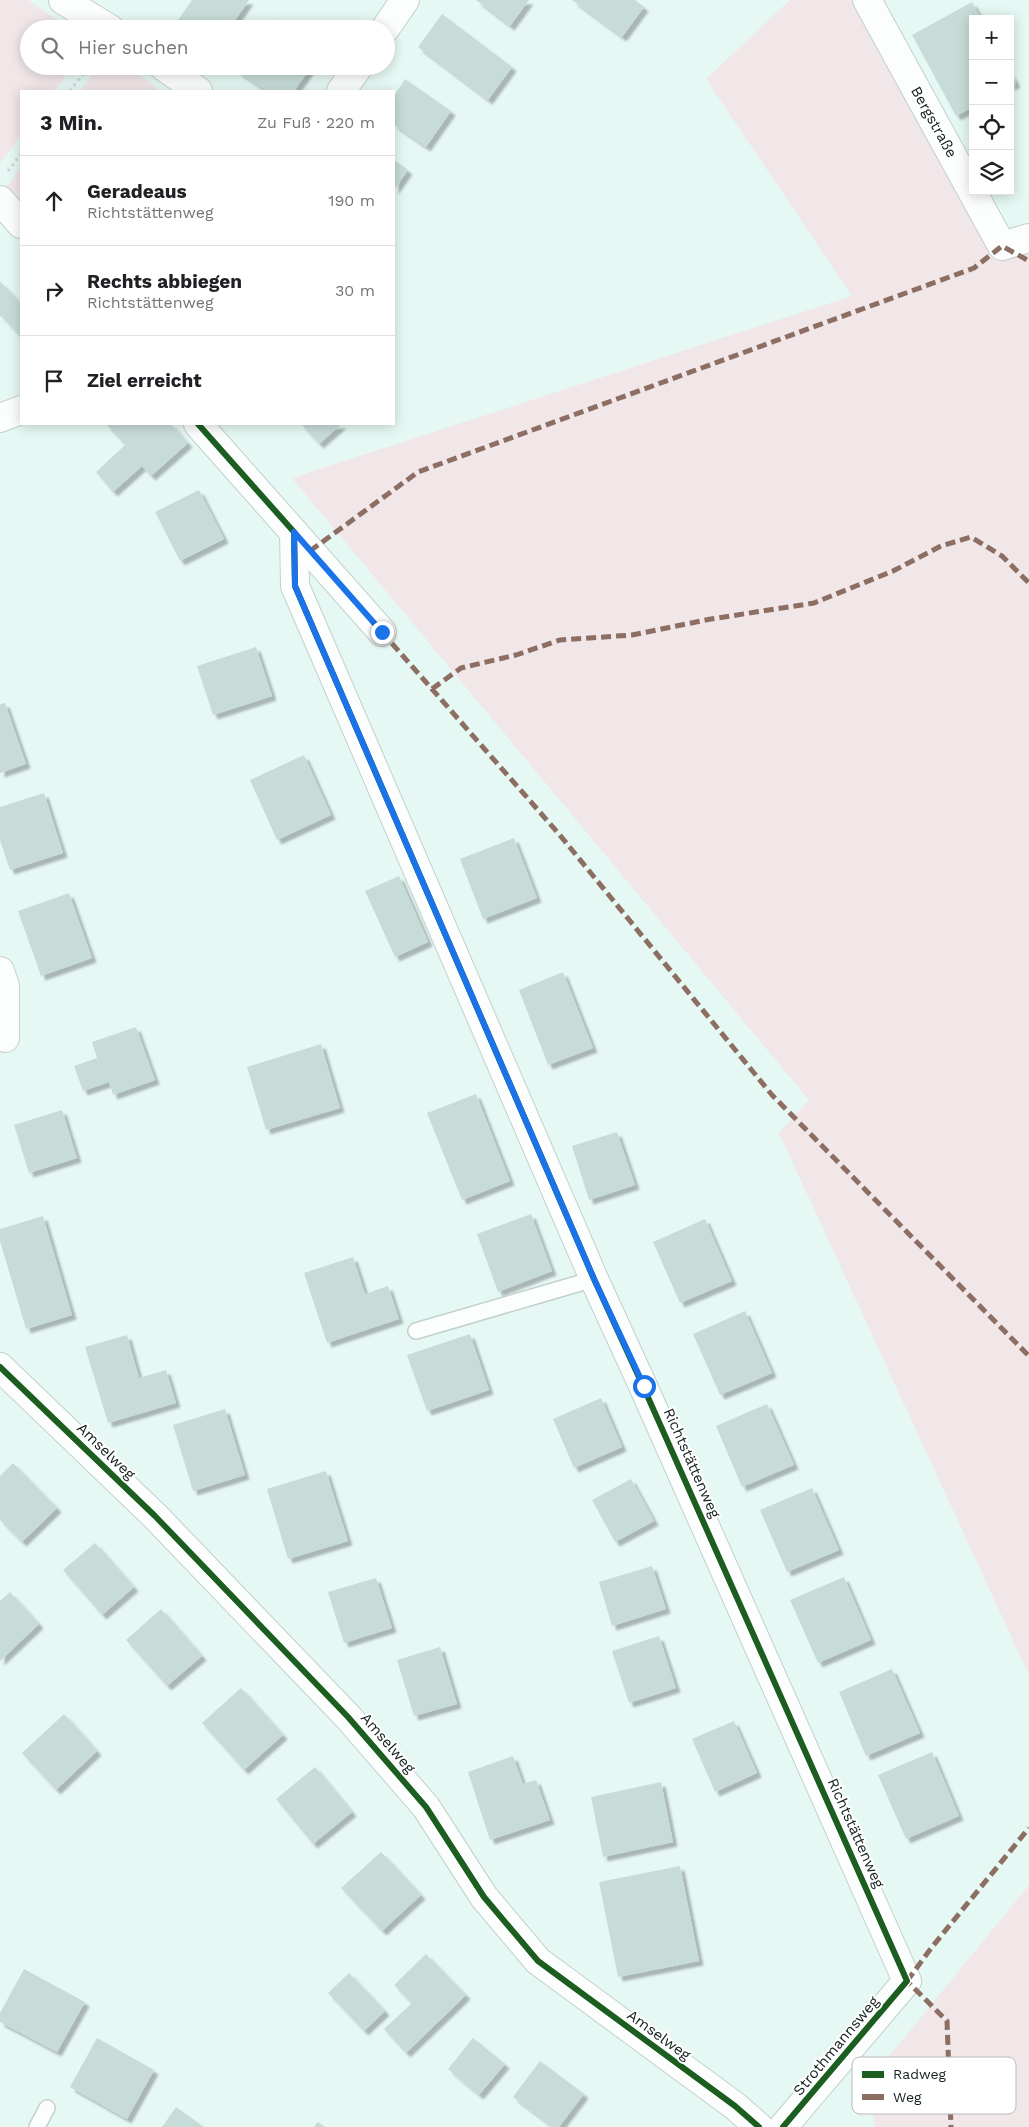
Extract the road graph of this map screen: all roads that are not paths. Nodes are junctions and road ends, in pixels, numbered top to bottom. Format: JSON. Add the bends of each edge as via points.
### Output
{"nodes":[{"id":1,"x":63,"y":0,"type":"edge"},
{"id":2,"x":405,"y":0,"type":"edge"},
{"id":3,"x":867,"y":0,"type":"edge"},
{"id":4,"x":95,"y":20,"type":"edge"},
{"id":5,"x":391,"y":20,"type":"edge"},
{"id":6,"x":176,"y":75,"type":"edge"},
{"id":7,"x":353,"y":75,"type":"edge"},
{"id":8,"x":197,"y":90,"type":"edge"},
{"id":9,"x":343,"y":90,"type":"edge"},
{"id":10,"x":3,"y":187,"type":"edge"},
{"id":11,"x":20,"y":222,"type":"edge"},
{"id":12,"x":1029,"y":238,"type":"edge"},
{"id":13,"x":20,"y":410,"type":"edge"},
{"id":14,"x":0,"y":418,"type":"edge"},
{"id":15,"x":199,"y":425,"type":"edge"},
{"id":16,"x":294,"y":532,"type":"junction"},
{"id":17,"x":382,"y":632,"type":"dead end"},
{"id":18,"x":0,"y":971,"type":"edge"},
{"id":19,"x":5,"y":1038,"type":"dead end"},
{"id":20,"x":594,"y":1279,"type":"junction"},
{"id":21,"x":416,"y":1331,"type":"dead end"},
{"id":22,"x":0,"y":1366,"type":"edge"},
{"id":23,"x":907,"y":1981,"type":"joint"},
{"id":24,"x":47,"y":2108,"type":"dead end"},
{"id":25,"x":37,"y":2127,"type":"edge"},
{"id":26,"x":759,"y":2127,"type":"edge"},
{"id":27,"x":783,"y":2127,"type":"edge"}],
"edges":[{"from":1,"to":4,"type":"street"},
{"from":2,"to":5,"type":"street"},
{"from":3,"to":12,"type":"street","name":"Bergstraße","via":[[1002,246]]},
{"from":6,"to":8,"type":"street"},
{"from":7,"to":9,"type":"street"},
{"from":10,"to":11,"type":"street"},
{"from":13,"to":14,"type":"street"},
{"from":15,"to":16,"type":"street"},
{"from":16,"to":17,"type":"street"},
{"from":16,"to":20,"type":"street","name":"Richtstättenweg","via":[[295,586]]},
{"from":18,"to":19,"type":"street","via":[[5,986]]},
{"from":20,"to":21,"type":"lane"},
{"from":20,"to":23,"type":"street","name":"Richtstättenweg"},
{"from":22,"to":26,"type":"street","name":"Amselweg","via":[[155,1516],[348,1717],[426,1807],[484,1897],[538,1961]]},
{"from":23,"to":27,"type":"street","name":"Strothmannsweg"},
{"from":24,"to":25,"type":"lane"}]}
